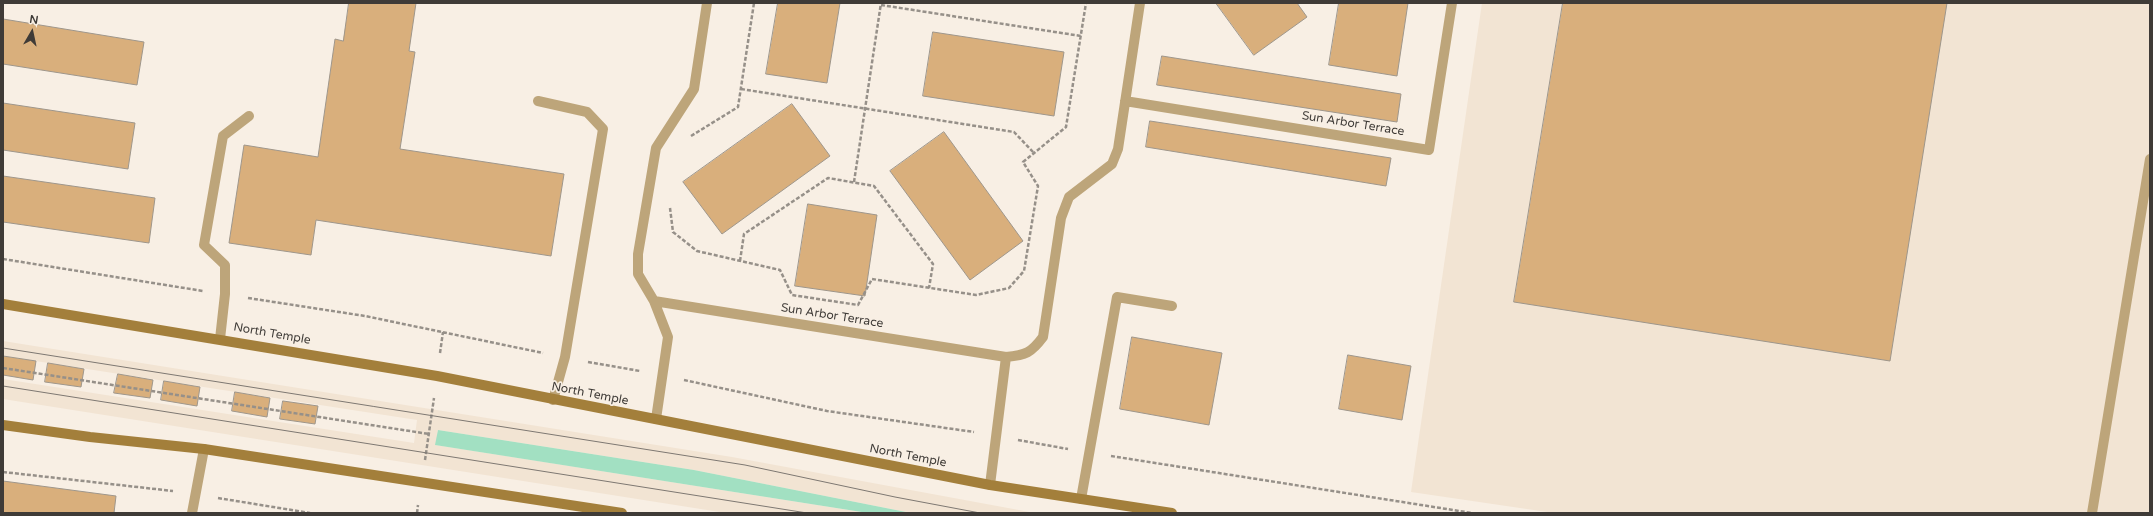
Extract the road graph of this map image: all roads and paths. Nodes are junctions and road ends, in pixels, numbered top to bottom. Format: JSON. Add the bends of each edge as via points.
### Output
{"nodes":[{"id":1,"x":707,"y":3,"type":"edge"},
{"id":2,"x":754,"y":3,"type":"edge"},
{"id":3,"x":1086,"y":3,"type":"edge"},
{"id":4,"x":1140,"y":3,"type":"edge"},
{"id":5,"x":1452,"y":3,"type":"edge"},
{"id":6,"x":881,"y":4,"type":"edge"},
{"id":7,"x":1080,"y":36,"type":"junction"},
{"id":8,"x":740,"y":89,"type":"junction"},
{"id":9,"x":538,"y":101,"type":"dead end"},
{"id":10,"x":1125,"y":101,"type":"junction"},
{"id":11,"x":865,"y":110,"type":"junction"},
{"id":12,"x":249,"y":116,"type":"dead end"},
{"id":13,"x":687,"y":139,"type":"dead end"},
{"id":14,"x":1034,"y":153,"type":"junction"},
{"id":15,"x":2150,"y":159,"type":"edge"},
{"id":16,"x":854,"y":182,"type":"junction"},
{"id":17,"x":670,"y":206,"type":"dead end"},
{"id":18,"x":3,"y":259,"type":"edge"},
{"id":19,"x":740,"y":261,"type":"junction"},
{"id":20,"x":930,"y":288,"type":"junction"},
{"id":21,"x":226,"y":294,"type":"junction"},
{"id":22,"x":654,"y":301,"type":"junction"},
{"id":23,"x":3,"y":304,"type":"edge"},
{"id":24,"x":1172,"y":306,"type":"dead end"},
{"id":25,"x":443,"y":332,"type":"junction"},
{"id":26,"x":220,"y":339,"type":"junction"},
{"id":27,"x":440,"y":354,"type":"dead end"},
{"id":28,"x":565,"y":357,"type":"junction"},
{"id":29,"x":1006,"y":357,"type":"junction"},
{"id":30,"x":3,"y":368,"type":"edge"},
{"id":31,"x":663,"y":375,"type":"junction"},
{"id":32,"x":434,"y":395,"type":"dead end"},
{"id":33,"x":553,"y":400,"type":"junction"},
{"id":34,"x":656,"y":419,"type":"junction"},
{"id":35,"x":3,"y":425,"type":"edge"},
{"id":36,"x":429,"y":434,"type":"junction"},
{"id":37,"x":996,"y":436,"type":"junction"},
{"id":38,"x":204,"y":449,"type":"junction"},
{"id":39,"x":1089,"y":452,"type":"junction"},
{"id":40,"x":424,"y":464,"type":"dead end"},
{"id":41,"x":3,"y":472,"type":"edge"},
{"id":42,"x":990,"y":485,"type":"junction"},
{"id":43,"x":195,"y":495,"type":"junction"},
{"id":44,"x":1081,"y":499,"type":"junction"},
{"id":45,"x":418,"y":508,"type":"dead end"},
{"id":46,"x":192,"y":513,"type":"edge"},
{"id":47,"x":310,"y":513,"type":"edge"},
{"id":48,"x":417,"y":513,"type":"edge"},
{"id":49,"x":622,"y":513,"type":"edge"},
{"id":50,"x":1172,"y":513,"type":"edge"},
{"id":51,"x":1472,"y":513,"type":"edge"},
{"id":52,"x":2092,"y":513,"type":"edge"}],
"edges":[{"from":1,"to":22,"type":"street","via":[[694,89],[656,148],[638,254],[638,274]]},
{"from":2,"to":8,"type":"path"},
{"from":3,"to":7,"type":"path"},
{"from":4,"to":10,"type":"street","name":"Sun Arbor Terrace"},
{"from":5,"to":10,"type":"street","name":"Sun Arbor Terrace","via":[[1429,150]]},
{"from":6,"to":7,"type":"path"},
{"from":6,"to":11,"type":"path"},
{"from":7,"to":14,"type":"path","via":[[1066,127]]},
{"from":8,"to":11,"type":"path"},
{"from":8,"to":13,"type":"path","via":[[738,107]]},
{"from":9,"to":28,"type":"street","via":[[587,112],[603,129]]},
{"from":10,"to":29,"type":"street","name":"Sun Arbor Terrace","via":[[1118,149],[1112,164],[1068,196],[1061,218],[1043,337],[1035,348],[1024,355]]},
{"from":11,"to":14,"type":"path","via":[[1014,132]]},
{"from":11,"to":16,"type":"path"},
{"from":12,"to":21,"type":"street","via":[[223,136],[204,244],[226,265]]},
{"from":14,"to":20,"type":"path","via":[[1023,162],[1038,186],[1024,270],[1009,288],[976,294]]},
{"from":15,"to":52,"type":"street"},
{"from":16,"to":19,"type":"path","via":[[828,178],[744,234]]},
{"from":16,"to":20,"type":"path","via":[[874,186],[933,264]]},
{"from":17,"to":19,"type":"path","via":[[673,232],[697,251]]},
{"from":18,"to":21,"type":"path"},
{"from":19,"to":20,"type":"path","via":[[780,270],[792,295],[858,304],[872,278]]},
{"from":21,"to":25,"type":"path","via":[[365,316]]},
{"from":21,"to":26,"type":"street"},
{"from":22,"to":29,"type":"street","name":"Sun Arbor Terrace"},
{"from":22,"to":31,"type":"street","via":[[668,337]]},
{"from":23,"to":26,"type":"main road","name":"North Temple"},
{"from":24,"to":39,"type":"street","via":[[1117,297]]},
{"from":25,"to":27,"type":"path"},
{"from":25,"to":28,"type":"path"},
{"from":26,"to":33,"type":"main road","name":"North Temple","via":[[437,376]]},
{"from":28,"to":31,"type":"path"},
{"from":28,"to":33,"type":"street"},
{"from":29,"to":37,"type":"street"},
{"from":30,"to":36,"type":"path"},
{"from":31,"to":34,"type":"street"},
{"from":31,"to":37,"type":"path","via":[[827,411]]},
{"from":32,"to":36,"type":"path"},
{"from":33,"to":34,"type":"main road","name":"North Temple"},
{"from":34,"to":42,"type":"main road","name":"North Temple"},
{"from":35,"to":38,"type":"main road"},
{"from":36,"to":40,"type":"path"},
{"from":37,"to":39,"type":"path"},
{"from":37,"to":42,"type":"street"},
{"from":38,"to":43,"type":"street"},
{"from":38,"to":49,"type":"main road"},
{"from":39,"to":44,"type":"street"},
{"from":39,"to":51,"type":"path"},
{"from":41,"to":43,"type":"path"},
{"from":42,"to":44,"type":"main road","name":"North Temple"},
{"from":43,"to":46,"type":"street"},
{"from":43,"to":47,"type":"path"},
{"from":44,"to":50,"type":"main road","name":"North Temple"},
{"from":45,"to":48,"type":"path"}]}
